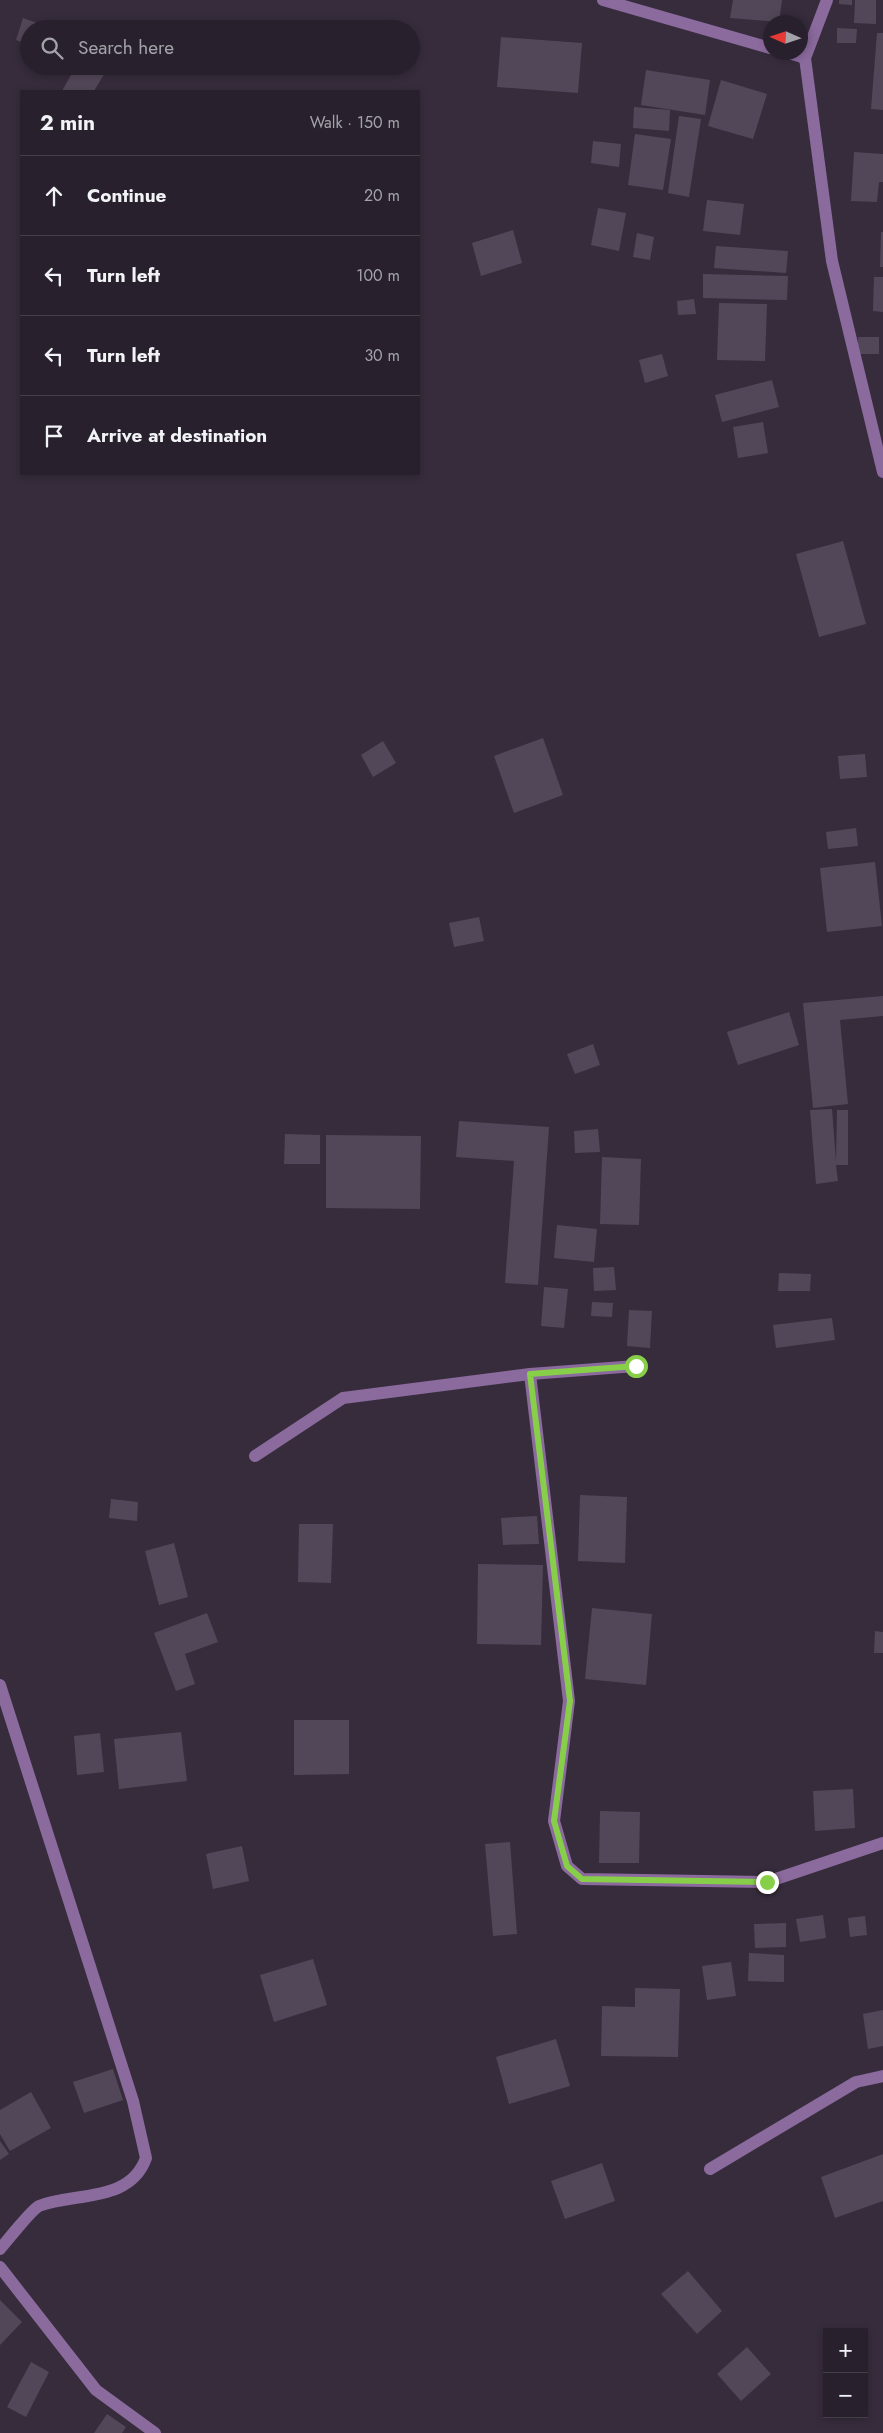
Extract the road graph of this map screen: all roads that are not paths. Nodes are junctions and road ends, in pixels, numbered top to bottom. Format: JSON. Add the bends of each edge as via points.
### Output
{"nodes":[{"id":1,"x":603,"y":0,"type":"edge"},
{"id":2,"x":827,"y":0,"type":"edge"},
{"id":3,"x":763,"y":46,"type":"edge"},
{"id":4,"x":808,"y":50,"type":"edge"},
{"id":5,"x":805,"y":60,"type":"edge"},
{"id":6,"x":883,"y":472,"type":"edge"},
{"id":7,"x":636,"y":1366,"type":"dead end"},
{"id":8,"x":530,"y":1374,"type":"junction"},
{"id":9,"x":255,"y":1456,"type":"dead end"},
{"id":10,"x":0,"y":1685,"type":"edge"},
{"id":11,"x":883,"y":1843,"type":"edge"},
{"id":12,"x":883,"y":2076,"type":"edge"},
{"id":13,"x":710,"y":2169,"type":"dead end"},
{"id":14,"x":0,"y":2249,"type":"edge"},
{"id":15,"x":0,"y":2267,"type":"edge"},
{"id":16,"x":155,"y":2433,"type":"edge"}],
"edges":[{"from":1,"to":3,"type":"street"},
{"from":2,"to":4,"type":"street"},
{"from":5,"to":6,"type":"street","via":[[832,261]]},
{"from":7,"to":8,"type":"street"},
{"from":8,"to":9,"type":"street","via":[[343,1398]]},
{"from":8,"to":11,"type":"street","via":[[570,1701],[554,1821],[567,1866],[582,1879],[767,1882]]},
{"from":10,"to":14,"type":"street","via":[[133,2101],[146,2158],[136,2177],[104,2194],[36,2207]]},
{"from":12,"to":13,"type":"street","via":[[856,2082]]},
{"from":15,"to":16,"type":"street","via":[[96,2390]]}]}
